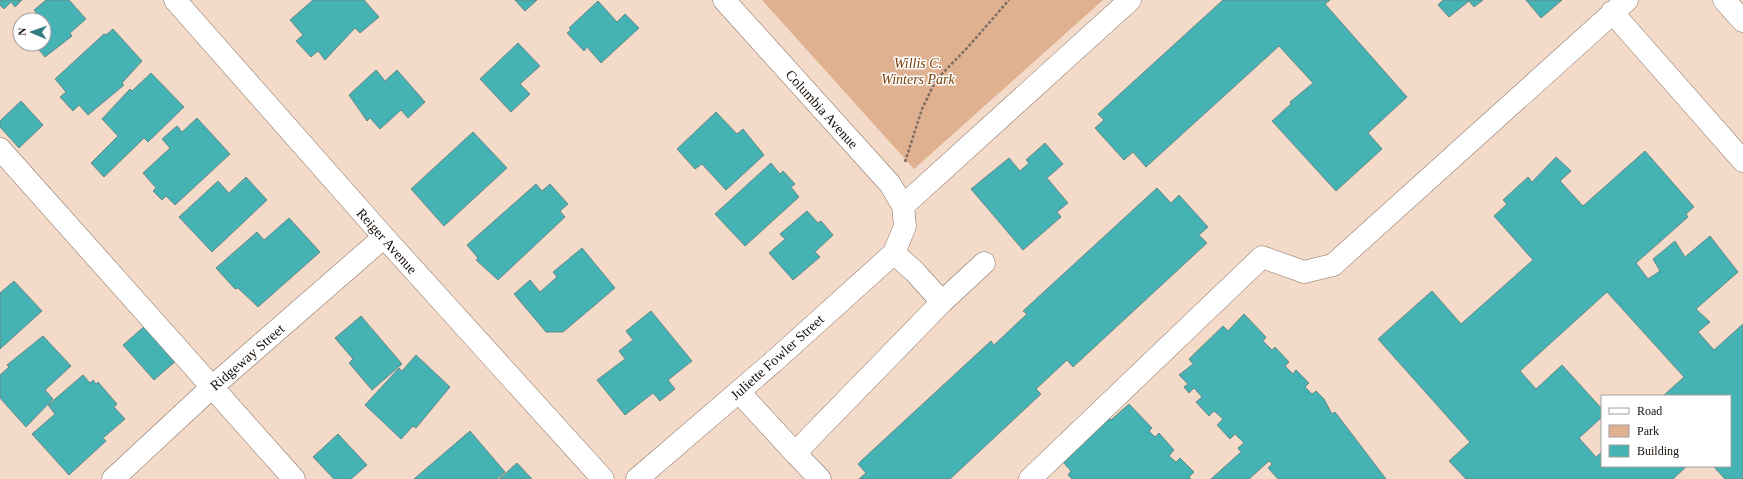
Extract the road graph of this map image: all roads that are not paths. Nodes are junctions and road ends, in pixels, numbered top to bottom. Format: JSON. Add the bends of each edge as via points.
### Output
{"nodes":[{"id":1,"x":175,"y":0,"type":"edge"},
{"id":2,"x":724,"y":0,"type":"edge"},
{"id":3,"x":1130,"y":0,"type":"edge"},
{"id":4,"x":1724,"y":0,"type":"edge"},
{"id":5,"x":1620,"y":6,"type":"edge"},
{"id":6,"x":1743,"y":21,"type":"edge"},
{"id":7,"x":0,"y":149,"type":"edge"},
{"id":8,"x":1743,"y":161,"type":"edge"},
{"id":9,"x":904,"y":216,"type":"junction"},
{"id":10,"x":384,"y":237,"type":"junction"},
{"id":11,"x":894,"y":253,"type":"junction"},
{"id":12,"x":984,"y":263,"type":"dead end"},
{"id":13,"x":942,"y":302,"type":"junction"},
{"id":14,"x":212,"y":387,"type":"junction"},
{"id":15,"x":739,"y":392,"type":"junction"},
{"id":16,"x":795,"y":453,"type":"junction"},
{"id":17,"x":113,"y":479,"type":"edge"},
{"id":18,"x":294,"y":479,"type":"edge"},
{"id":19,"x":603,"y":479,"type":"edge"},
{"id":20,"x":637,"y":479,"type":"edge"},
{"id":21,"x":820,"y":479,"type":"edge"},
{"id":22,"x":1030,"y":479,"type":"edge"}],
"edges":[{"from":1,"to":10,"type":"street","name":"Reiger Avenue"},
{"from":2,"to":9,"type":"street","name":"Columbia Avenue","via":[[890,184]]},
{"from":3,"to":9,"type":"street"},
{"from":4,"to":6,"type":"street"},
{"from":5,"to":8,"type":"street"},
{"from":5,"to":22,"type":"street","via":[[1333,266],[1304,272],[1262,257]]},
{"from":7,"to":14,"type":"street"},
{"from":9,"to":11,"type":"street","name":"Juliette Fowler Street"},
{"from":10,"to":14,"type":"street","name":"Ridgeway Street"},
{"from":10,"to":19,"type":"street","name":"Reiger Avenue"},
{"from":11,"to":13,"type":"street"},
{"from":11,"to":15,"type":"street","name":"Juliette Fowler Street"},
{"from":12,"to":13,"type":"street"},
{"from":13,"to":16,"type":"street"},
{"from":14,"to":17,"type":"street","name":"Ridgeway Street"},
{"from":14,"to":18,"type":"street"},
{"from":15,"to":16,"type":"street"},
{"from":15,"to":20,"type":"street","name":"Juliette Fowler Street"},
{"from":16,"to":21,"type":"street"}]}
